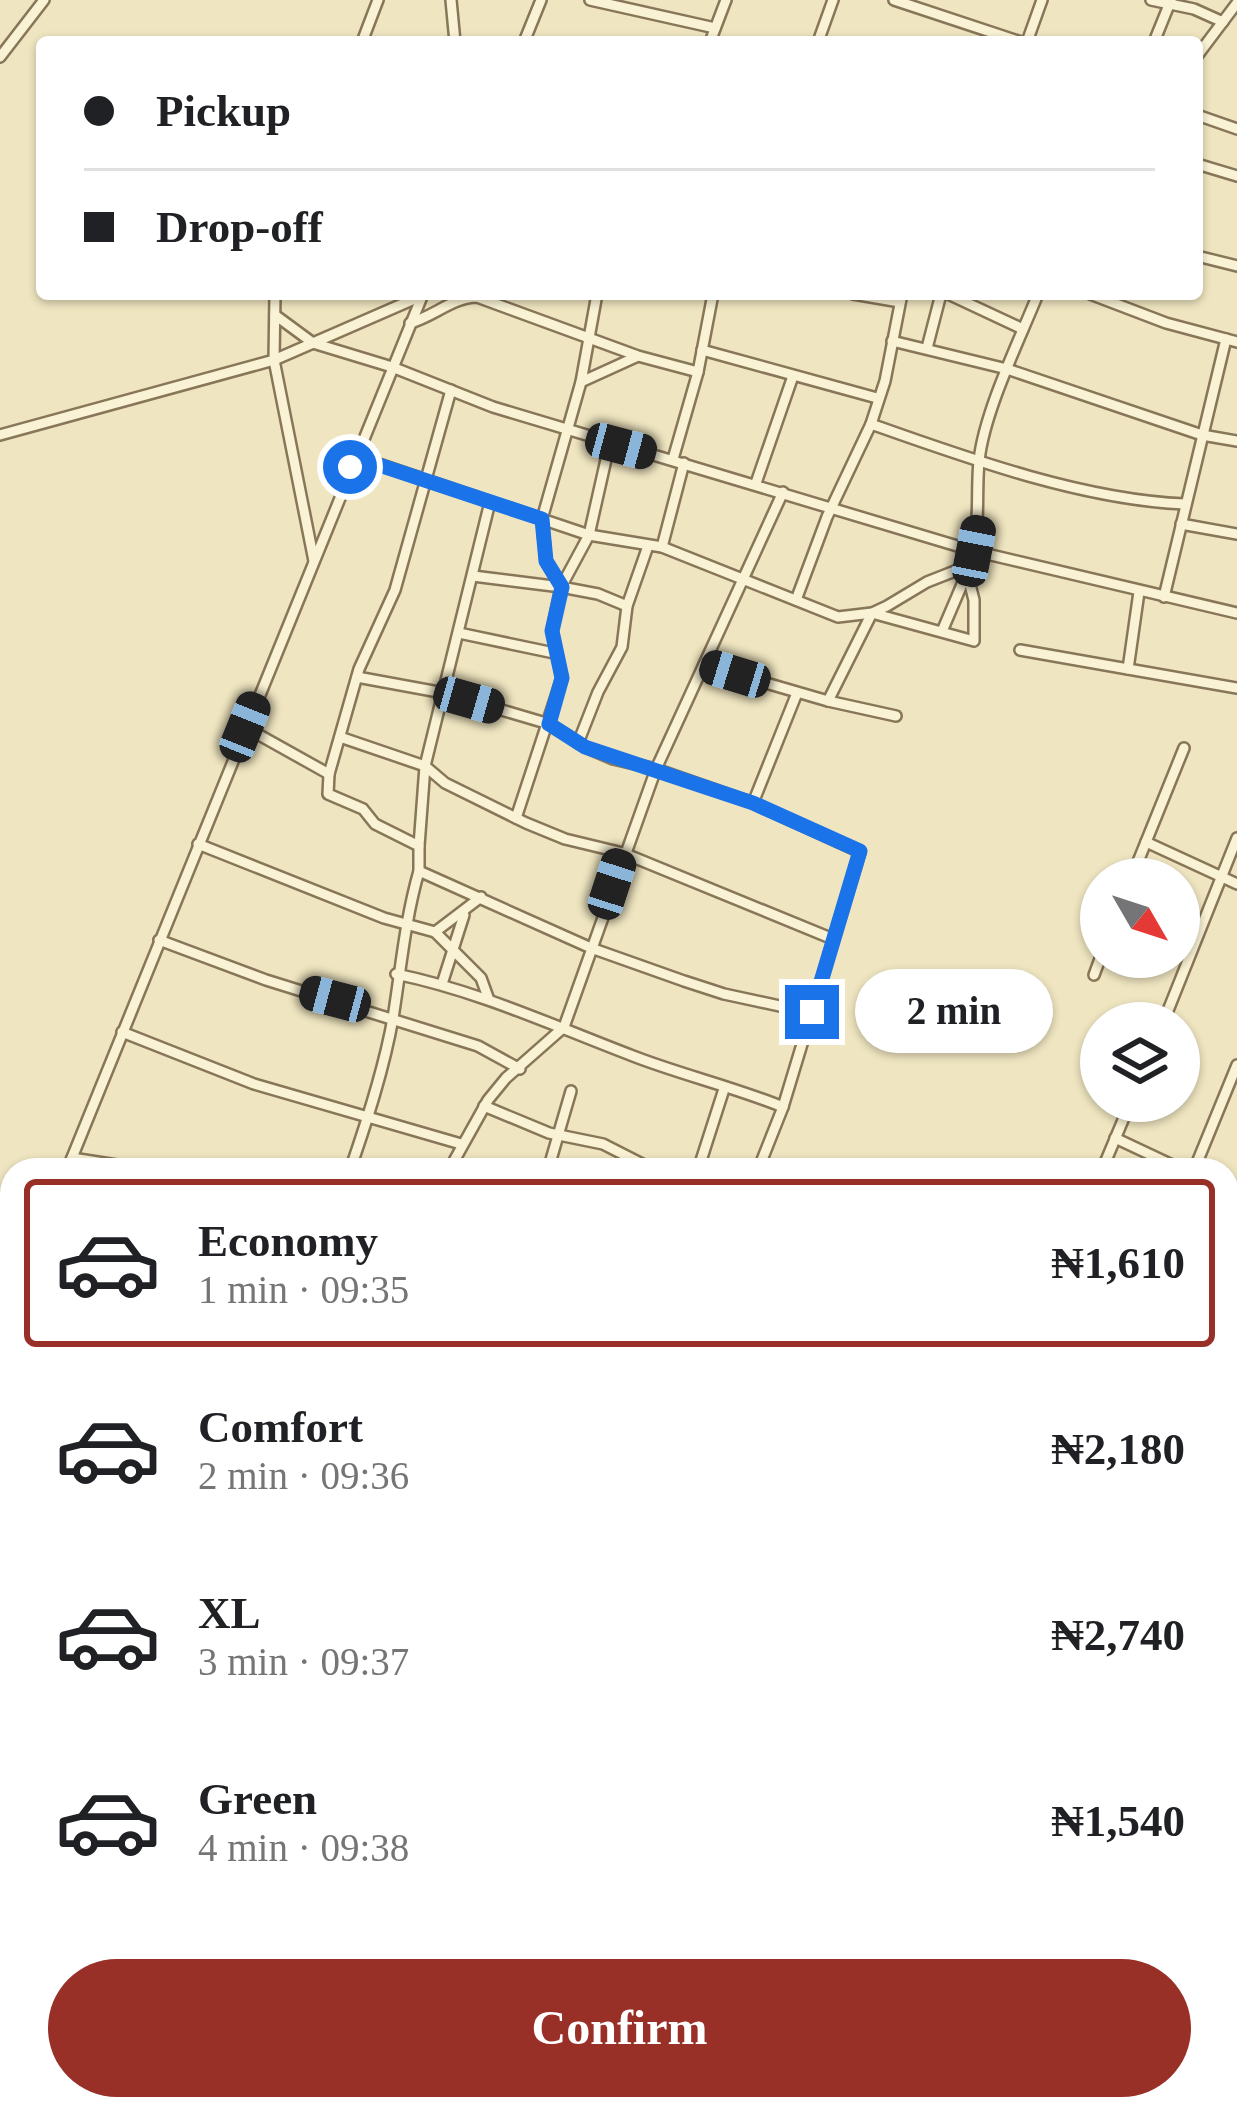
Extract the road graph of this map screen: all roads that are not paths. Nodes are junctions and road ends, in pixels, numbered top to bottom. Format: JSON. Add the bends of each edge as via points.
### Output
{"nodes":[{"id":1,"x":44,"y":0,"type":"edge"},
{"id":2,"x":378,"y":0,"type":"edge"},
{"id":3,"x":452,"y":0,"type":"edge"},
{"id":4,"x":541,"y":0,"type":"edge"},
{"id":5,"x":590,"y":0,"type":"edge"},
{"id":6,"x":726,"y":0,"type":"edge"},
{"id":7,"x":833,"y":0,"type":"edge"},
{"id":8,"x":894,"y":0,"type":"edge"},
{"id":9,"x":1042,"y":0,"type":"edge"},
{"id":10,"x":1151,"y":0,"type":"edge"},
{"id":11,"x":1171,"y":1,"type":"edge"},
{"id":12,"x":619,"y":4,"type":"edge"},
{"id":13,"x":1232,"y":13,"type":"edge"},
{"id":14,"x":715,"y":28,"type":"junction"},
{"id":15,"x":364,"y":36,"type":"edge"},
{"id":16,"x":455,"y":36,"type":"edge"},
{"id":17,"x":526,"y":36,"type":"edge"},
{"id":18,"x":712,"y":36,"type":"edge"},
{"id":19,"x":820,"y":36,"type":"edge"},
{"id":20,"x":1005,"y":36,"type":"edge"},
{"id":21,"x":1027,"y":36,"type":"edge"},
{"id":22,"x":1156,"y":36,"type":"edge"},
{"id":23,"x":1203,"y":49,"type":"edge"},
{"id":24,"x":0,"y":58,"type":"edge"},
{"id":25,"x":1203,"y":117,"type":"edge"},
{"id":26,"x":1237,"y":129,"type":"edge"},
{"id":27,"x":1203,"y":166,"type":"edge"},
{"id":28,"x":1237,"y":176,"type":"edge"},
{"id":29,"x":1203,"y":258,"type":"edge"},
{"id":30,"x":1237,"y":266,"type":"edge"},
{"id":31,"x":275,"y":300,"type":"edge"},
{"id":32,"x":411,"y":300,"type":"edge"},
{"id":33,"x":420,"y":300,"type":"edge"},
{"id":34,"x":461,"y":300,"type":"edge"},
{"id":35,"x":485,"y":300,"type":"edge"},
{"id":36,"x":596,"y":300,"type":"edge"},
{"id":37,"x":712,"y":300,"type":"edge"},
{"id":38,"x":901,"y":300,"type":"edge"},
{"id":39,"x":942,"y":300,"type":"edge"},
{"id":40,"x":958,"y":300,"type":"edge"},
{"id":41,"x":1035,"y":300,"type":"edge"},
{"id":42,"x":1106,"y":300,"type":"edge"},
{"id":43,"x":274,"y":315,"type":"junction"},
{"id":44,"x":410,"y":323,"type":"junction"},
{"id":45,"x":1023,"y":329,"type":"junction"},
{"id":46,"x":590,"y":339,"type":"junction"},
{"id":47,"x":892,"y":341,"type":"junction"},
{"id":48,"x":1231,"y":341,"type":"edge"},
{"id":49,"x":313,"y":344,"type":"junction"},
{"id":50,"x":927,"y":348,"type":"junction"},
{"id":51,"x":702,"y":350,"type":"junction"},
{"id":52,"x":638,"y":356,"type":"junction"},
{"id":53,"x":274,"y":360,"type":"junction"},
{"id":54,"x":392,"y":367,"type":"junction"},
{"id":55,"x":1007,"y":369,"type":"junction"},
{"id":56,"x":698,"y":372,"type":"junction"},
{"id":57,"x":794,"y":376,"type":"junction"},
{"id":58,"x":581,"y":382,"type":"junction"},
{"id":59,"x":451,"y":390,"type":"junction"},
{"id":60,"x":877,"y":398,"type":"junction"},
{"id":61,"x":871,"y":424,"type":"junction"},
{"id":62,"x":566,"y":429,"type":"junction"},
{"id":63,"x":0,"y":435,"type":"edge"},
{"id":64,"x":1202,"y":435,"type":"junction"},
{"id":65,"x":1237,"y":441,"type":"edge"},
{"id":66,"x":610,"y":442,"type":"junction"},
{"id":67,"x":355,"y":457,"type":"junction"},
{"id":68,"x":979,"y":459,"type":"junction"},
{"id":69,"x":678,"y":461,"type":"junction"},
{"id":70,"x":428,"y":481,"type":"junction"},
{"id":71,"x":756,"y":483,"type":"junction"},
{"id":72,"x":784,"y":492,"type":"junction"},
{"id":73,"x":490,"y":502,"type":"junction"},
{"id":74,"x":1185,"y":505,"type":"junction"},
{"id":75,"x":832,"y":508,"type":"junction"},
{"id":76,"x":542,"y":519,"type":"junction"},
{"id":77,"x":1180,"y":524,"type":"junction"},
{"id":78,"x":1237,"y":534,"type":"edge"},
{"id":79,"x":589,"y":535,"type":"junction"},
{"id":80,"x":648,"y":546,"type":"junction"},
{"id":81,"x":662,"y":547,"type":"junction"},
{"id":82,"x":974,"y":551,"type":"junction"},
{"id":83,"x":314,"y":561,"type":"junction"},
{"id":84,"x":967,"y":573,"type":"junction"},
{"id":85,"x":472,"y":576,"type":"junction"},
{"id":86,"x":746,"y":579,"type":"junction"},
{"id":87,"x":562,"y":587,"type":"junction"},
{"id":88,"x":1139,"y":592,"type":"junction"},
{"id":89,"x":1164,"y":597,"type":"junction"},
{"id":90,"x":796,"y":600,"type":"junction"},
{"id":91,"x":627,"y":606,"type":"junction"},
{"id":92,"x":872,"y":613,"type":"junction"},
{"id":93,"x":1237,"y":613,"type":"edge"},
{"id":94,"x":943,"y":629,"type":"junction"},
{"id":95,"x":459,"y":633,"type":"junction"},
{"id":96,"x":1020,"y":650,"type":"dead end"},
{"id":97,"x":554,"y":653,"type":"junction"},
{"id":98,"x":704,"y":664,"type":"junction"},
{"id":99,"x":1128,"y":669,"type":"junction"},
{"id":100,"x":357,"y":677,"type":"junction"},
{"id":101,"x":1237,"y":688,"type":"edge"},
{"id":102,"x":444,"y":693,"type":"junction"},
{"id":103,"x":797,"y":693,"type":"junction"},
{"id":104,"x":829,"y":700,"type":"junction"},
{"id":105,"x":896,"y":716,"type":"dead end"},
{"id":106,"x":549,"y":724,"type":"junction"},
{"id":107,"x":245,"y":727,"type":"junction"},
{"id":108,"x":340,"y":737,"type":"junction"},
{"id":109,"x":578,"y":743,"type":"junction"},
{"id":110,"x":1184,"y":748,"type":"dead end"},
{"id":111,"x":425,"y":766,"type":"junction"},
{"id":112,"x":656,"y":769,"type":"junction"},
{"id":113,"x":329,"y":774,"type":"junction"},
{"id":114,"x":753,"y":803,"type":"junction"},
{"id":115,"x":516,"y":818,"type":"junction"},
{"id":116,"x":1237,"y":838,"type":"edge"},
{"id":117,"x":1146,"y":842,"type":"junction"},
{"id":118,"x":198,"y":844,"type":"junction"},
{"id":119,"x":419,"y":846,"type":"junction"},
{"id":120,"x":623,"y":853,"type":"junction"},
{"id":121,"x":1140,"y":858,"type":"edge"},
{"id":122,"x":419,"y":872,"type":"junction"},
{"id":123,"x":1221,"y":877,"type":"junction"},
{"id":124,"x":1237,"y":884,"type":"edge"},
{"id":125,"x":481,"y":897,"type":"junction"},
{"id":126,"x":466,"y":910,"type":"junction"},
{"id":127,"x":406,"y":923,"type":"junction"},
{"id":128,"x":435,"y":932,"type":"junction"},
{"id":129,"x":833,"y":939,"type":"junction"},
{"id":130,"x":159,"y":940,"type":"junction"},
{"id":131,"x":450,"y":948,"type":"junction"},
{"id":132,"x":591,"y":948,"type":"junction"},
{"id":133,"x":396,"y":974,"type":"junction"},
{"id":134,"x":442,"y":984,"type":"junction"},
{"id":135,"x":489,"y":1000,"type":"junction"},
{"id":136,"x":1171,"y":1002,"type":"edge"},
{"id":137,"x":812,"y":1012,"type":"junction"},
{"id":138,"x":393,"y":1018,"type":"junction"},
{"id":139,"x":563,"y":1027,"type":"junction"},
{"id":140,"x":122,"y":1032,"type":"junction"},
{"id":141,"x":1237,"y":1065,"type":"edge"},
{"id":142,"x":520,"y":1069,"type":"junction"},
{"id":143,"x":724,"y":1089,"type":"junction"},
{"id":144,"x":571,"y":1091,"type":"dead end"},
{"id":145,"x":484,"y":1106,"type":"junction"},
{"id":146,"x":783,"y":1107,"type":"junction"},
{"id":147,"x":368,"y":1117,"type":"junction"},
{"id":148,"x":1122,"y":1122,"type":"edge"},
{"id":149,"x":561,"y":1135,"type":"junction"},
{"id":150,"x":1115,"y":1138,"type":"junction"},
{"id":151,"x":461,"y":1144,"type":"junction"},
{"id":152,"x":72,"y":1158,"type":"edge"},
{"id":153,"x":354,"y":1158,"type":"edge"},
{"id":154,"x":455,"y":1158,"type":"edge"},
{"id":155,"x":552,"y":1158,"type":"edge"},
{"id":156,"x":630,"y":1158,"type":"edge"},
{"id":157,"x":702,"y":1158,"type":"edge"},
{"id":158,"x":763,"y":1158,"type":"edge"},
{"id":159,"x":1107,"y":1158,"type":"edge"},
{"id":160,"x":1158,"y":1158,"type":"edge"},
{"id":161,"x":1200,"y":1158,"type":"edge"}],
"edges":[{"from":1,"to":24,"type":"street"},
{"from":2,"to":15,"type":"street"},
{"from":3,"to":16,"type":"street"},
{"from":4,"to":17,"type":"street"},
{"from":5,"to":12,"type":"street"},
{"from":6,"to":14,"type":"street"},
{"from":7,"to":19,"type":"street"},
{"from":8,"to":20,"type":"street"},
{"from":9,"to":21,"type":"street"},
{"from":10,"to":11,"type":"street"},
{"from":11,"to":13,"type":"street"},
{"from":11,"to":22,"type":"street"},
{"from":12,"to":14,"type":"street"},
{"from":13,"to":23,"type":"street"},
{"from":14,"to":18,"type":"street"},
{"from":25,"to":26,"type":"street"},
{"from":27,"to":28,"type":"street"},
{"from":29,"to":30,"type":"street"},
{"from":31,"to":43,"type":"street"},
{"from":32,"to":49,"type":"street"},
{"from":33,"to":44,"type":"street"},
{"from":34,"to":44,"type":"street"},
{"from":35,"to":46,"type":"street"},
{"from":36,"to":46,"type":"street"},
{"from":37,"to":51,"type":"street"},
{"from":38,"to":47,"type":"street"},
{"from":39,"to":50,"type":"street"},
{"from":40,"to":45,"type":"street"},
{"from":41,"to":45,"type":"street"},
{"from":42,"to":48,"type":"street"},
{"from":43,"to":49,"type":"street"},
{"from":43,"to":53,"type":"street"},
{"from":44,"to":54,"type":"street"},
{"from":45,"to":55,"type":"street"},
{"from":46,"to":52,"type":"street"},
{"from":46,"to":58,"type":"street"},
{"from":47,"to":50,"type":"street"},
{"from":47,"to":60,"type":"street"},
{"from":48,"to":64,"type":"street"},
{"from":49,"to":53,"type":"street"},
{"from":49,"to":54,"type":"street"},
{"from":50,"to":55,"type":"street"},
{"from":51,"to":56,"type":"street"},
{"from":51,"to":57,"type":"street"},
{"from":52,"to":56,"type":"street"},
{"from":52,"to":58,"type":"street"},
{"from":53,"to":63,"type":"street"},
{"from":53,"to":83,"type":"street"},
{"from":54,"to":59,"type":"street"},
{"from":54,"to":67,"type":"street"},
{"from":55,"to":64,"type":"street"},
{"from":55,"to":68,"type":"street"},
{"from":56,"to":69,"type":"street"},
{"from":57,"to":60,"type":"street"},
{"from":57,"to":71,"type":"street"},
{"from":58,"to":62,"type":"street"},
{"from":59,"to":62,"type":"street"},
{"from":59,"to":70,"type":"street"},
{"from":60,"to":61,"type":"street"},
{"from":61,"to":68,"type":"street"},
{"from":61,"to":75,"type":"street"},
{"from":62,"to":66,"type":"street"},
{"from":62,"to":76,"type":"street"},
{"from":64,"to":65,"type":"street"},
{"from":64,"to":74,"type":"street"},
{"from":66,"to":69,"type":"street"},
{"from":66,"to":79,"type":"street"},
{"from":67,"to":70,"type":"street"},
{"from":67,"to":83,"type":"street"},
{"from":68,"to":74,"type":"street"},
{"from":68,"to":82,"type":"street"},
{"from":69,"to":71,"type":"street"},
{"from":69,"to":81,"type":"street"},
{"from":70,"to":73,"type":"street"},
{"from":70,"to":100,"type":"street","via":[[395,590]]},
{"from":71,"to":72,"type":"street"},
{"from":72,"to":75,"type":"street"},
{"from":72,"to":86,"type":"street"},
{"from":73,"to":76,"type":"street"},
{"from":73,"to":85,"type":"street"},
{"from":74,"to":77,"type":"street"},
{"from":75,"to":82,"type":"street"},
{"from":75,"to":90,"type":"street"},
{"from":76,"to":79,"type":"street"},
{"from":76,"to":87,"type":"street","via":[[546,561]]},
{"from":77,"to":78,"type":"street"},
{"from":77,"to":89,"type":"street"},
{"from":79,"to":80,"type":"street"},
{"from":79,"to":87,"type":"street"},
{"from":80,"to":81,"type":"street"},
{"from":80,"to":91,"type":"street"},
{"from":81,"to":86,"type":"street"},
{"from":82,"to":84,"type":"street"},
{"from":82,"to":88,"type":"street"},
{"from":82,"to":92,"type":"street","via":[[960,569]]},
{"from":83,"to":107,"type":"street"},
{"from":84,"to":94,"type":"street"},
{"from":84,"to":94,"type":"street","via":[[974,641]]},
{"from":85,"to":87,"type":"street"},
{"from":85,"to":95,"type":"street"},
{"from":86,"to":90,"type":"street"},
{"from":86,"to":98,"type":"street"},
{"from":87,"to":91,"type":"street"},
{"from":87,"to":97,"type":"street"},
{"from":88,"to":89,"type":"street"},
{"from":88,"to":99,"type":"street"},
{"from":89,"to":93,"type":"street"},
{"from":90,"to":92,"type":"street","via":[[838,616]]},
{"from":91,"to":109,"type":"street","via":[[622,647]]},
{"from":92,"to":94,"type":"street"},
{"from":92,"to":104,"type":"street"},
{"from":95,"to":97,"type":"street"},
{"from":95,"to":102,"type":"street"},
{"from":96,"to":99,"type":"street"},
{"from":97,"to":106,"type":"street","via":[[562,678]]},
{"from":98,"to":103,"type":"street"},
{"from":98,"to":112,"type":"street"},
{"from":99,"to":101,"type":"street"},
{"from":100,"to":102,"type":"street"},
{"from":100,"to":108,"type":"street"},
{"from":102,"to":106,"type":"street"},
{"from":102,"to":111,"type":"street"},
{"from":103,"to":104,"type":"street"},
{"from":103,"to":114,"type":"street"},
{"from":104,"to":105,"type":"street"},
{"from":106,"to":109,"type":"street"},
{"from":106,"to":115,"type":"street"},
{"from":107,"to":113,"type":"street"},
{"from":107,"to":118,"type":"street"},
{"from":108,"to":111,"type":"street"},
{"from":108,"to":113,"type":"street"},
{"from":109,"to":112,"type":"street"},
{"from":110,"to":117,"type":"street"},
{"from":111,"to":115,"type":"street"},
{"from":111,"to":119,"type":"street"},
{"from":112,"to":114,"type":"street"},
{"from":112,"to":120,"type":"street"},
{"from":113,"to":119,"type":"street","via":[[328,794]]},
{"from":114,"to":129,"type":"street","via":[[860,851]]},
{"from":115,"to":120,"type":"street"},
{"from":116,"to":123,"type":"street"},
{"from":117,"to":121,"type":"street"},
{"from":117,"to":123,"type":"street"},
{"from":118,"to":127,"type":"street"},
{"from":118,"to":130,"type":"street"},
{"from":119,"to":122,"type":"street"},
{"from":120,"to":129,"type":"street"},
{"from":120,"to":132,"type":"street"},
{"from":122,"to":125,"type":"street"},
{"from":122,"to":127,"type":"street"},
{"from":123,"to":124,"type":"street"},
{"from":123,"to":136,"type":"street"},
{"from":125,"to":126,"type":"street"},
{"from":125,"to":132,"type":"street"},
{"from":126,"to":128,"type":"street"},
{"from":126,"to":131,"type":"street"},
{"from":127,"to":128,"type":"street"},
{"from":127,"to":133,"type":"street"},
{"from":128,"to":131,"type":"street"},
{"from":129,"to":137,"type":"street"},
{"from":130,"to":138,"type":"street"},
{"from":130,"to":140,"type":"street"},
{"from":131,"to":134,"type":"street"},
{"from":131,"to":135,"type":"street","via":[[481,978]]},
{"from":132,"to":137,"type":"street","via":[[724,994]]},
{"from":132,"to":139,"type":"street"},
{"from":133,"to":134,"type":"street"},
{"from":133,"to":138,"type":"street"},
{"from":134,"to":135,"type":"street"},
{"from":135,"to":139,"type":"street"},
{"from":137,"to":146,"type":"street"},
{"from":138,"to":142,"type":"street"},
{"from":138,"to":147,"type":"street"},
{"from":139,"to":142,"type":"street"},
{"from":139,"to":143,"type":"street"},
{"from":140,"to":147,"type":"street","via":[[254,1084]]},
{"from":140,"to":152,"type":"street"},
{"from":141,"to":161,"type":"street"},
{"from":142,"to":145,"type":"street"},
{"from":143,"to":146,"type":"street"},
{"from":143,"to":157,"type":"street"},
{"from":144,"to":149,"type":"street"},
{"from":145,"to":149,"type":"street"},
{"from":145,"to":151,"type":"street"},
{"from":146,"to":158,"type":"street"},
{"from":147,"to":151,"type":"street"},
{"from":147,"to":153,"type":"street"},
{"from":148,"to":150,"type":"street"},
{"from":149,"to":155,"type":"street"},
{"from":149,"to":156,"type":"street"},
{"from":150,"to":159,"type":"street"},
{"from":150,"to":160,"type":"street"},
{"from":151,"to":154,"type":"street"}]}
